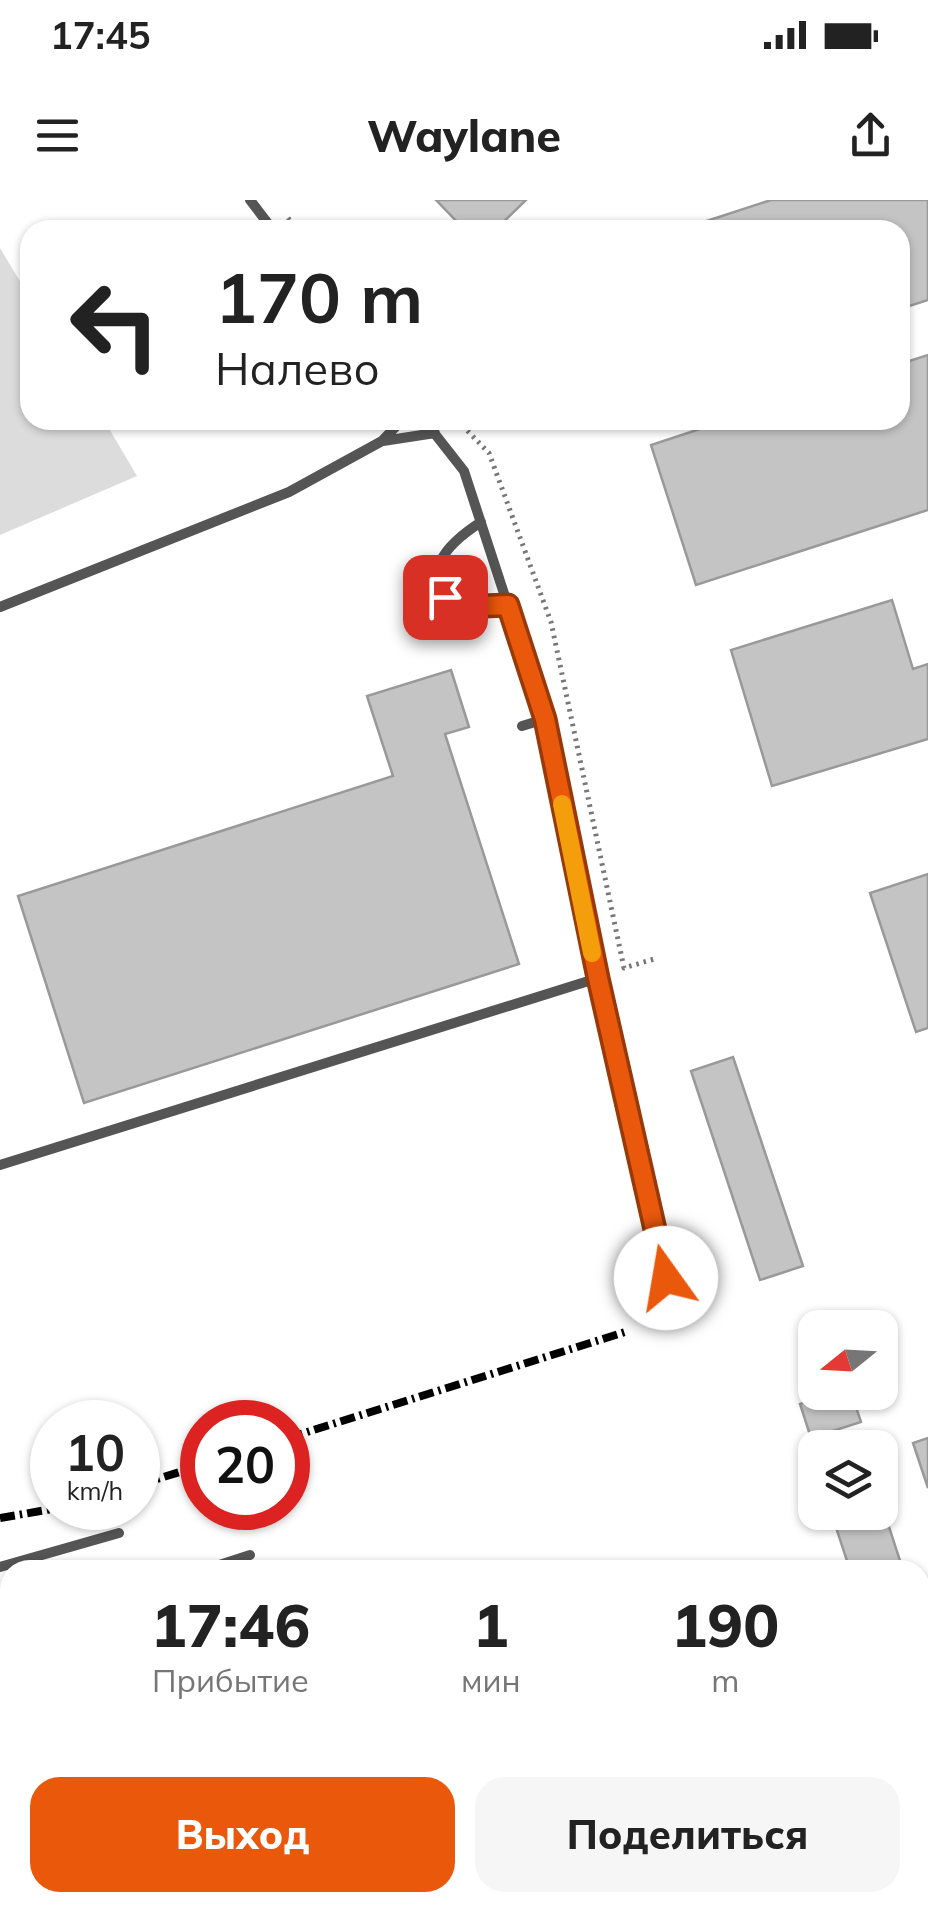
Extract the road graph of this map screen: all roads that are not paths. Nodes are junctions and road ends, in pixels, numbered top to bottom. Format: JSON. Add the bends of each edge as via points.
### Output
{"nodes":[{"id":1,"x":250,"y":200,"type":"edge"},
{"id":2,"x":265,"y":220,"type":"edge"},
{"id":3,"x":392,"y":430,"type":"edge"},
{"id":4,"x":431,"y":430,"type":"edge"},
{"id":5,"x":434,"y":434,"type":"junction"},
{"id":6,"x":382,"y":441,"type":"junction"},
{"id":7,"x":480,"y":522,"type":"junction"},
{"id":8,"x":508,"y":605,"type":"junction"},
{"id":9,"x":0,"y":606,"type":"edge"},
{"id":10,"x":545,"y":719,"type":"junction"},
{"id":11,"x":522,"y":726,"type":"dead end"},
{"id":12,"x":598,"y":978,"type":"junction"},
{"id":13,"x":0,"y":1165,"type":"edge"},
{"id":14,"x":674,"y":1315,"type":"dead end"},
{"id":15,"x":119,"y":1533,"type":"dead end"},
{"id":16,"x":250,"y":1555,"type":"dead end"},
{"id":17,"x":22,"y":1560,"type":"edge"},
{"id":18,"x":235,"y":1560,"type":"edge"}],
"edges":[{"from":1,"to":2,"type":"lane"},
{"from":3,"to":6,"type":"lane"},
{"from":4,"to":5,"type":"lane"},
{"from":5,"to":6,"type":"lane"},
{"from":5,"to":7,"type":"lane","via":[[464,471]]},
{"from":6,"to":9,"type":"lane","via":[[289,492]]},
{"from":7,"to":8,"type":"lane"},
{"from":7,"to":8,"type":"lane","via":[[443,553],[437,576],[445,597],[458,607]]},
{"from":8,"to":10,"type":"lane"},
{"from":10,"to":11,"type":"lane"},
{"from":10,"to":12,"type":"lane"},
{"from":12,"to":13,"type":"lane"},
{"from":12,"to":14,"type":"lane"},
{"from":15,"to":17,"type":"lane"},
{"from":16,"to":18,"type":"lane"}]}
